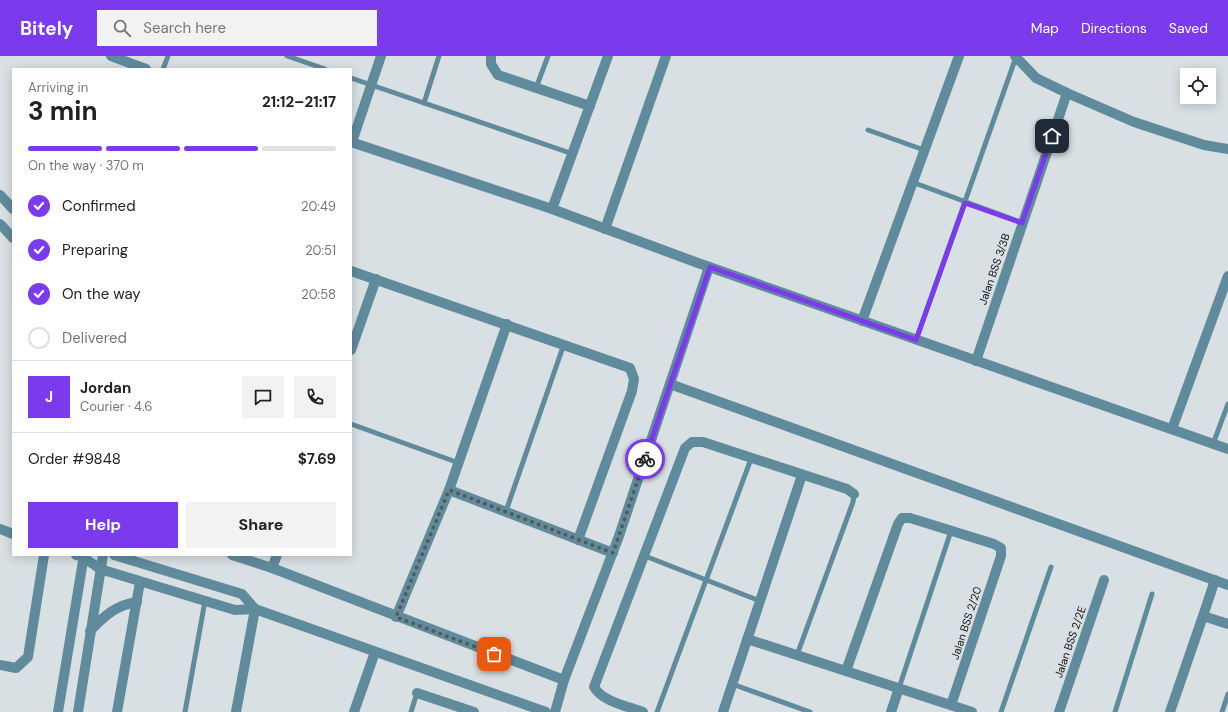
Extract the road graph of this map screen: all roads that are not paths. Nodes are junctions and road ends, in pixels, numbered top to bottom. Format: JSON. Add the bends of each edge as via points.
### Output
{"nodes":[{"id":1,"x":111,"y":56,"type":"edge"},
{"id":2,"x":168,"y":56,"type":"edge"},
{"id":3,"x":287,"y":56,"type":"edge"},
{"id":4,"x":381,"y":56,"type":"edge"},
{"id":5,"x":439,"y":56,"type":"edge"},
{"id":6,"x":491,"y":56,"type":"edge"},
{"id":7,"x":548,"y":56,"type":"edge"},
{"id":8,"x":608,"y":56,"type":"edge"},
{"id":9,"x":666,"y":56,"type":"edge"},
{"id":10,"x":959,"y":56,"type":"edge"},
{"id":11,"x":1015,"y":57,"type":"edge"},
{"id":12,"x":143,"y":68,"type":"edge"},
{"id":13,"x":163,"y":68,"type":"edge"},
{"id":14,"x":322,"y":68,"type":"edge"},
{"id":15,"x":352,"y":78,"type":"edge"},
{"id":16,"x":371,"y":85,"type":"junction"},
{"id":17,"x":536,"y":88,"type":"junction"},
{"id":18,"x":1067,"y":93,"type":"junction"},
{"id":19,"x":424,"y":103,"type":"junction"},
{"id":20,"x":590,"y":106,"type":"junction"},
{"id":21,"x":868,"y":130,"type":"dead end"},
{"id":22,"x":352,"y":139,"type":"edge"},
{"id":23,"x":352,"y":142,"type":"edge"},
{"id":24,"x":1228,"y":149,"type":"edge"},
{"id":25,"x":924,"y":150,"type":"junction"},
{"id":26,"x":572,"y":154,"type":"junction"},
{"id":27,"x":912,"y":182,"type":"junction"},
{"id":28,"x":0,"y":195,"type":"edge"},
{"id":29,"x":965,"y":203,"type":"junction"},
{"id":30,"x":12,"y":208,"type":"edge"},
{"id":31,"x":552,"y":209,"type":"junction"},
{"id":32,"x":1022,"y":223,"type":"junction"},
{"id":33,"x":0,"y":224,"type":"edge"},
{"id":34,"x":605,"y":229,"type":"junction"},
{"id":35,"x":12,"y":237,"type":"edge"},
{"id":36,"x":710,"y":267,"type":"junction"},
{"id":37,"x":352,"y":271,"type":"edge"},
{"id":38,"x":1228,"y":276,"type":"edge"},
{"id":39,"x":376,"y":279,"type":"junction"},
{"id":40,"x":862,"y":321,"type":"junction"},
{"id":41,"x":507,"y":324,"type":"junction"},
{"id":42,"x":916,"y":340,"type":"junction"},
{"id":43,"x":564,"y":344,"type":"junction"},
{"id":44,"x":352,"y":347,"type":"edge"},
{"id":45,"x":976,"y":361,"type":"junction"},
{"id":46,"x":670,"y":384,"type":"junction"},
{"id":47,"x":1228,"y":404,"type":"edge"},
{"id":48,"x":352,"y":424,"type":"edge"},
{"id":49,"x":1172,"y":429,"type":"junction"},
{"id":50,"x":1213,"y":444,"type":"junction"},
{"id":51,"x":1228,"y":449,"type":"edge"},
{"id":52,"x":751,"y":459,"type":"junction"},
{"id":53,"x":459,"y":463,"type":"junction"},
{"id":54,"x":802,"y":475,"type":"junction"},
{"id":55,"x":449,"y":490,"type":"junction"},
{"id":56,"x":854,"y":494,"type":"joint"},
{"id":57,"x":506,"y":511,"type":"junction"},
{"id":58,"x":0,"y":529,"type":"edge"},
{"id":59,"x":951,"y":531,"type":"junction"},
{"id":60,"x":12,"y":534,"type":"edge"},
{"id":61,"x":578,"y":540,"type":"junction"},
{"id":62,"x":613,"y":553,"type":"junction"},
{"id":63,"x":44,"y":556,"type":"edge"},
{"id":64,"x":84,"y":556,"type":"edge"},
{"id":65,"x":103,"y":556,"type":"edge"},
{"id":66,"x":117,"y":556,"type":"edge"},
{"id":67,"x":235,"y":556,"type":"edge"},
{"id":68,"x":276,"y":556,"type":"edge"},
{"id":69,"x":645,"y":556,"type":"junction"},
{"id":70,"x":1051,"y":567,"type":"dead end"},
{"id":71,"x":272,"y":568,"type":"junction"},
{"id":72,"x":100,"y":569,"type":"junction"},
{"id":73,"x":706,"y":579,"type":"junction"},
{"id":74,"x":1104,"y":580,"type":"dead end"},
{"id":75,"x":1215,"y":580,"type":"junction"},
{"id":76,"x":140,"y":582,"type":"junction"},
{"id":77,"x":1228,"y":585,"type":"edge"},
{"id":78,"x":1152,"y":594,"type":"dead end"},
{"id":79,"x":204,"y":601,"type":"junction"},
{"id":80,"x":760,"y":601,"type":"junction"},
{"id":81,"x":137,"y":602,"type":"junction"},
{"id":82,"x":255,"y":609,"type":"junction"},
{"id":83,"x":1203,"y":616,"type":"junction"},
{"id":84,"x":396,"y":617,"type":"junction"},
{"id":85,"x":1228,"y":624,"type":"edge"},
{"id":86,"x":90,"y":631,"type":"junction"},
{"id":87,"x":748,"y":639,"type":"junction"},
{"id":88,"x":375,"y":652,"type":"junction"},
{"id":89,"x":796,"y":655,"type":"junction"},
{"id":90,"x":0,"y":665,"type":"edge"},
{"id":91,"x":846,"y":671,"type":"junction"},
{"id":92,"x":564,"y":680,"type":"junction"},
{"id":93,"x":732,"y":684,"type":"junction"},
{"id":94,"x":899,"y":688,"type":"junction"},
{"id":95,"x":418,"y":693,"type":"joint"},
{"id":96,"x":1228,"y":694,"type":"edge"},
{"id":97,"x":951,"y":705,"type":"junction"},
{"id":98,"x":58,"y":712,"type":"edge"},
{"id":99,"x":78,"y":712,"type":"edge"},
{"id":100,"x":117,"y":712,"type":"edge"},
{"id":101,"x":185,"y":712,"type":"edge"},
{"id":102,"x":236,"y":712,"type":"edge"},
{"id":103,"x":354,"y":712,"type":"edge"},
{"id":104,"x":411,"y":712,"type":"edge"},
{"id":105,"x":474,"y":712,"type":"edge"},
{"id":106,"x":546,"y":712,"type":"edge"},
{"id":107,"x":555,"y":712,"type":"edge"},
{"id":108,"x":643,"y":712,"type":"edge"},
{"id":109,"x":657,"y":712,"type":"edge"},
{"id":110,"x":723,"y":712,"type":"edge"},
{"id":111,"x":810,"y":712,"type":"edge"},
{"id":112,"x":891,"y":712,"type":"edge"},
{"id":113,"x":972,"y":712,"type":"edge"},
{"id":114,"x":1001,"y":712,"type":"edge"},
{"id":115,"x":1058,"y":712,"type":"edge"},
{"id":116,"x":1115,"y":712,"type":"edge"},
{"id":117,"x":1170,"y":712,"type":"edge"},
{"id":118,"x":1222,"y":712,"type":"edge"}],
"edges":[{"from":1,"to":12,"type":"street"},
{"from":2,"to":13,"type":"lane"},
{"from":3,"to":14,"type":"lane"},
{"from":4,"to":16,"type":"street"},
{"from":5,"to":19,"type":"lane"},
{"from":6,"to":17,"type":"street","via":[[491,64],[498,75]]},
{"from":7,"to":17,"type":"lane"},
{"from":8,"to":20,"type":"street"},
{"from":9,"to":34,"type":"street"},
{"from":10,"to":25,"type":"street"},
{"from":11,"to":18,"type":"street","via":[[1036,78]]},
{"from":11,"to":29,"type":"lane"},
{"from":15,"to":16,"type":"lane"},
{"from":16,"to":19,"type":"lane"},
{"from":16,"to":22,"type":"street"},
{"from":17,"to":20,"type":"street"},
{"from":18,"to":24,"type":"street","via":[[1134,122],[1204,145]]},
{"from":18,"to":32,"type":"street","name":"Jalan BSS 3/3B"},
{"from":19,"to":26,"type":"lane"},
{"from":20,"to":26,"type":"street"},
{"from":21,"to":25,"type":"lane"},
{"from":23,"to":31,"type":"street"},
{"from":25,"to":27,"type":"street"},
{"from":26,"to":31,"type":"street"},
{"from":27,"to":29,"type":"lane"},
{"from":27,"to":40,"type":"street"},
{"from":28,"to":30,"type":"street"},
{"from":29,"to":32,"type":"lane"},
{"from":29,"to":42,"type":"lane"},
{"from":31,"to":34,"type":"street"},
{"from":32,"to":45,"type":"street","name":"Jalan BSS 3/3B"},
{"from":33,"to":35,"type":"street"},
{"from":34,"to":36,"type":"street"},
{"from":36,"to":40,"type":"street"},
{"from":36,"to":46,"type":"street"},
{"from":37,"to":39,"type":"street"},
{"from":38,"to":49,"type":"street"},
{"from":39,"to":41,"type":"street"},
{"from":39,"to":44,"type":"street"},
{"from":40,"to":42,"type":"street"},
{"from":41,"to":43,"type":"street"},
{"from":41,"to":53,"type":"street"},
{"from":42,"to":45,"type":"street"},
{"from":43,"to":57,"type":"lane"},
{"from":43,"to":61,"type":"street","via":[[630,368],[634,378],[632,392]]},
{"from":45,"to":49,"type":"street"},
{"from":46,"to":62,"type":"street"},
{"from":46,"to":75,"type":"street"},
{"from":47,"to":50,"type":"lane"},
{"from":48,"to":53,"type":"lane"},
{"from":49,"to":50,"type":"street"},
{"from":50,"to":51,"type":"street"},
{"from":52,"to":54,"type":"street"},
{"from":52,"to":69,"type":"street","via":[[703,442],[692,442],[685,448]]},
{"from":52,"to":73,"type":"lane"},
{"from":53,"to":55,"type":"street"},
{"from":54,"to":56,"type":"street","via":[[847,489]]},
{"from":54,"to":80,"type":"street"},
{"from":55,"to":57,"type":"street"},
{"from":55,"to":84,"type":"street"},
{"from":56,"to":89,"type":"lane"},
{"from":57,"to":61,"type":"street"},
{"from":58,"to":60,"type":"street"},
{"from":59,"to":91,"type":"street","via":[[902,518]]},
{"from":59,"to":94,"type":"lane"},
{"from":59,"to":97,"type":"street","name":"Jalan BSS 2/20","via":[[994,544],[1000,548],[1001,556]]},
{"from":61,"to":62,"type":"street"},
{"from":62,"to":92,"type":"street"},
{"from":63,"to":90,"type":"street","via":[[28,658],[16,668]]},
{"from":64,"to":72,"type":"street"},
{"from":64,"to":98,"type":"street"},
{"from":65,"to":72,"type":"street"},
{"from":66,"to":82,"type":"street","via":[[242,594]]},
{"from":67,"to":71,"type":"street"},
{"from":68,"to":71,"type":"street"},
{"from":69,"to":73,"type":"lane"},
{"from":69,"to":108,"type":"street","via":[[594,686],[598,694],[607,699]]},
{"from":70,"to":114,"type":"lane"},
{"from":71,"to":84,"type":"street"},
{"from":72,"to":76,"type":"street"},
{"from":72,"to":86,"type":"street"},
{"from":73,"to":80,"type":"lane"},
{"from":73,"to":109,"type":"lane"},
{"from":74,"to":115,"type":"street","name":"Jalan BSS 2/2E"},
{"from":75,"to":77,"type":"street"},
{"from":75,"to":83,"type":"street"},
{"from":76,"to":79,"type":"street"},
{"from":76,"to":81,"type":"street"},
{"from":78,"to":116,"type":"lane"},
{"from":79,"to":82,"type":"street","via":[[235,610]]},
{"from":79,"to":101,"type":"lane"},
{"from":80,"to":87,"type":"street"},
{"from":81,"to":86,"type":"street","via":[[113,609]]},
{"from":81,"to":100,"type":"street"},
{"from":82,"to":88,"type":"street"},
{"from":82,"to":102,"type":"street"},
{"from":83,"to":85,"type":"street"},
{"from":83,"to":117,"type":"street"},
{"from":84,"to":92,"type":"street"},
{"from":86,"to":99,"type":"street"},
{"from":87,"to":89,"type":"street"},
{"from":87,"to":93,"type":"street"},
{"from":88,"to":103,"type":"street"},
{"from":88,"to":106,"type":"street"},
{"from":89,"to":91,"type":"street"},
{"from":91,"to":94,"type":"street"},
{"from":92,"to":107,"type":"street"},
{"from":93,"to":110,"type":"street"},
{"from":93,"to":111,"type":"lane"},
{"from":94,"to":97,"type":"street"},
{"from":94,"to":112,"type":"street"},
{"from":95,"to":104,"type":"lane"},
{"from":95,"to":105,"type":"street"},
{"from":96,"to":118,"type":"lane"},
{"from":97,"to":113,"type":"street"}]}
